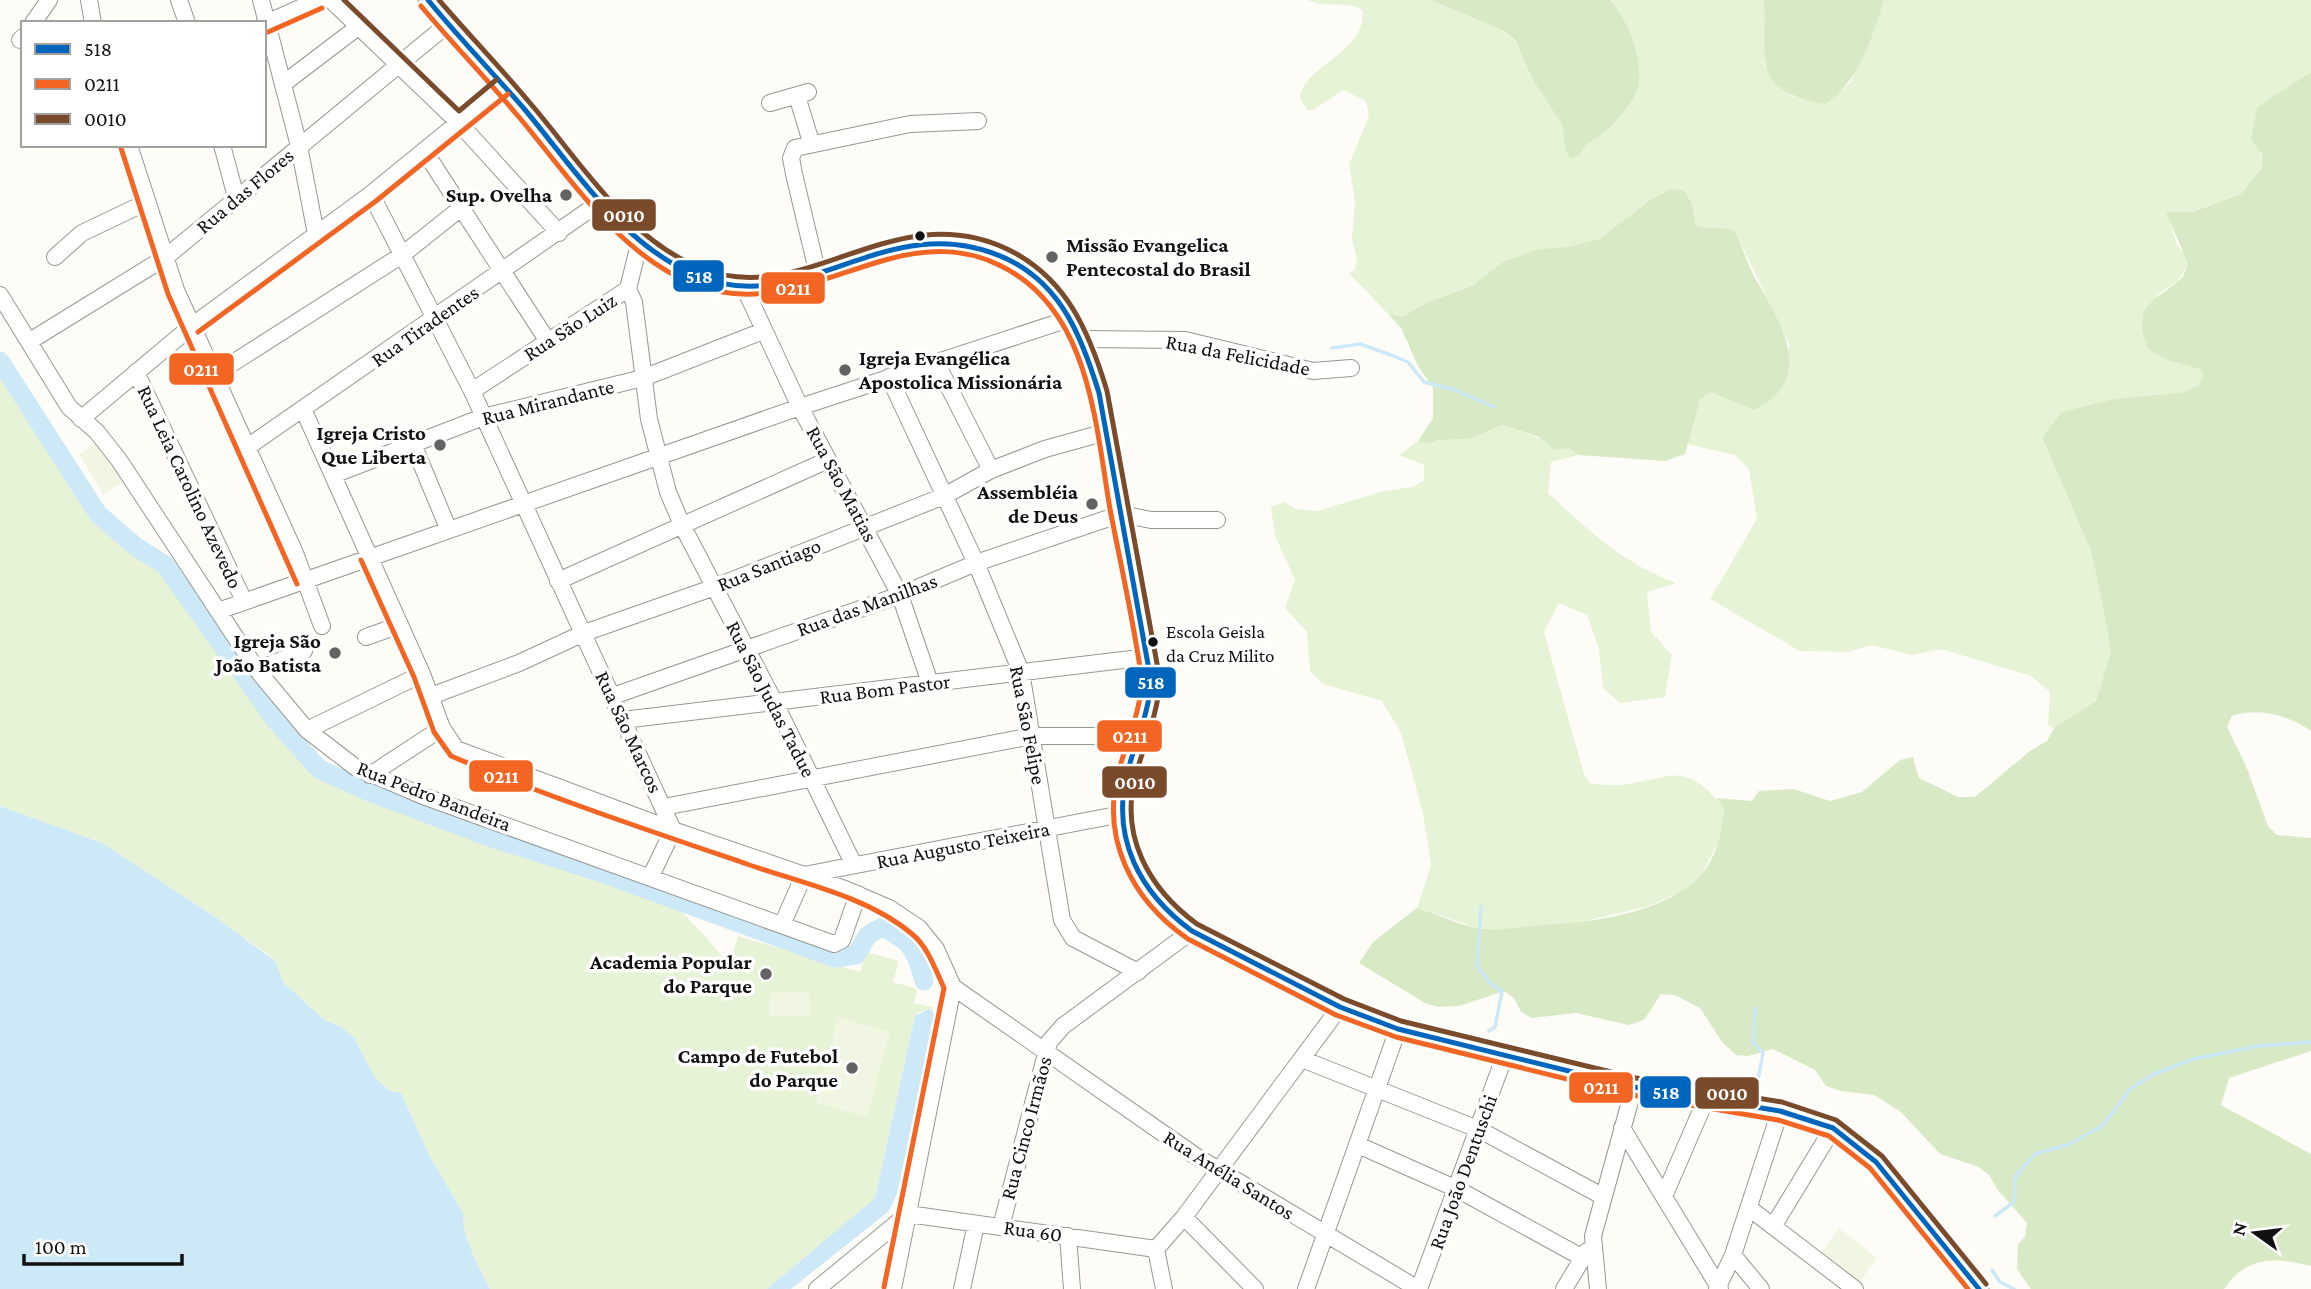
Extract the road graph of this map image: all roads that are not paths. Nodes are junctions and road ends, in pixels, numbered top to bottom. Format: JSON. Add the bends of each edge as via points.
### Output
{"nodes":[{"id":1,"x":49,"y":0,"type":"edge"},
{"id":2,"x":89,"y":0,"type":"edge"},
{"id":3,"x":179,"y":0,"type":"edge"},
{"id":4,"x":261,"y":0,"type":"edge"},
{"id":5,"x":318,"y":0,"type":"edge"},
{"id":6,"x":331,"y":0,"type":"edge"},
{"id":7,"x":428,"y":0,"type":"edge"},
{"id":8,"x":34,"y":21,"type":"edge"},
{"id":9,"x":93,"y":21,"type":"edge"},
{"id":10,"x":186,"y":21,"type":"edge"},
{"id":11,"x":266,"y":21,"type":"edge"},
{"id":12,"x":266,"y":23,"type":"edge"},
{"id":13,"x":447,"y":24,"type":"junction"},
{"id":14,"x":358,"y":27,"type":"junction"},
{"id":15,"x":399,"y":65,"type":"junction"},
{"id":16,"x":283,"y":85,"type":"junction"},
{"id":17,"x":502,"y":87,"type":"junction"},
{"id":18,"x":770,"y":103,"type":"dead end"},
{"id":19,"x":978,"y":121,"type":"dead end"},
{"id":20,"x":458,"y":123,"type":"junction"},
{"id":21,"x":811,"y":142,"type":"junction"},
{"id":22,"x":299,"y":146,"type":"junction"},
{"id":23,"x":130,"y":147,"type":"edge"},
{"id":24,"x":223,"y":147,"type":"edge"},
{"id":25,"x":425,"y":152,"type":"junction"},
{"id":26,"x":371,"y":194,"type":"junction"},
{"id":27,"x":236,"y":197,"type":"junction"},
{"id":28,"x":602,"y":201,"type":"junction"},
{"id":29,"x":147,"y":202,"type":"junction"},
{"id":30,"x":461,"y":208,"type":"junction"},
{"id":31,"x":559,"y":233,"type":"junction"},
{"id":32,"x":316,"y":234,"type":"junction"},
{"id":33,"x":639,"y":244,"type":"junction"},
{"id":34,"x":402,"y":255,"type":"junction"},
{"id":35,"x":55,"y":257,"type":"dead end"},
{"id":36,"x":166,"y":257,"type":"junction"},
{"id":37,"x":502,"y":273,"type":"junction"},
{"id":38,"x":816,"y":276,"type":"junction"},
{"id":39,"x":628,"y":289,"type":"junction"},
{"id":40,"x":746,"y":289,"type":"junction"},
{"id":41,"x":0,"y":295,"type":"edge"},
{"id":42,"x":1072,"y":318,"type":"junction"},
{"id":43,"x":435,"y":319,"type":"junction"},
{"id":44,"x":193,"y":325,"type":"junction"},
{"id":45,"x":763,"y":331,"type":"junction"},
{"id":46,"x":1082,"y":339,"type":"junction"},
{"id":47,"x":547,"y":340,"type":"junction"},
{"id":48,"x":30,"y":341,"type":"junction"},
{"id":49,"x":936,"y":362,"type":"junction"},
{"id":50,"x":1351,"y":368,"type":"dead end"},
{"id":51,"x":136,"y":372,"type":"junction"},
{"id":52,"x":214,"y":375,"type":"junction"},
{"id":53,"x":643,"y":377,"type":"junction"},
{"id":54,"x":889,"y":377,"type":"junction"},
{"id":55,"x":472,"y":391,"type":"junction"},
{"id":56,"x":800,"y":407,"type":"junction"},
{"id":57,"x":304,"y":411,"type":"junction"},
{"id":58,"x":483,"y":417,"type":"junction"},
{"id":59,"x":81,"y":419,"type":"junction"},
{"id":60,"x":1106,"y":432,"type":"junction"},
{"id":61,"x":413,"y":444,"type":"junction"},
{"id":62,"x":247,"y":449,"type":"junction"},
{"id":63,"x":658,"y":458,"type":"junction"},
{"id":64,"x":828,"y":460,"type":"junction"},
{"id":65,"x":991,"y":470,"type":"junction"},
{"id":66,"x":333,"y":475,"type":"junction"},
{"id":67,"x":944,"y":496,"type":"junction"},
{"id":68,"x":521,"y":504,"type":"junction"},
{"id":69,"x":1121,"y":514,"type":"junction"},
{"id":70,"x":1217,"y":520,"type":"dead end"},
{"id":71,"x":682,"y":525,"type":"junction"},
{"id":72,"x":864,"y":527,"type":"junction"},
{"id":73,"x":448,"y":528,"type":"junction"},
{"id":74,"x":369,"y":556,"type":"junction"},
{"id":75,"x":975,"y":563,"type":"junction"},
{"id":76,"x":305,"y":580,"type":"junction"},
{"id":77,"x":558,"y":581,"type":"junction"},
{"id":78,"x":715,"y":587,"type":"junction"},
{"id":79,"x":900,"y":595,"type":"junction"},
{"id":80,"x":244,"y":601,"type":"junction"},
{"id":81,"x":218,"y":611,"type":"junction"},
{"id":82,"x":400,"y":625,"type":"junction"},
{"id":83,"x":322,"y":626,"type":"dead end"},
{"id":84,"x":584,"y":634,"type":"junction"},
{"id":85,"x":366,"y":637,"type":"dead end"},
{"id":86,"x":747,"y":649,"type":"junction"},
{"id":87,"x":304,"y":651,"type":"dead end"},
{"id":88,"x":1148,"y":657,"type":"junction"},
{"id":89,"x":257,"y":670,"type":"junction"},
{"id":90,"x":1021,"y":672,"type":"junction"},
{"id":91,"x":422,"y":674,"type":"junction"},
{"id":92,"x":930,"y":683,"type":"junction"},
{"id":93,"x":431,"y":696,"type":"junction"},
{"id":94,"x":612,"y":696,"type":"junction"},
{"id":95,"x":775,"y":703,"type":"junction"},
{"id":96,"x":623,"y":720,"type":"junction"},
{"id":97,"x":442,"y":728,"type":"junction"},
{"id":98,"x":307,"y":730,"type":"junction"},
{"id":99,"x":1032,"y":736,"type":"junction"},
{"id":100,"x":1138,"y":745,"type":"junction"},
{"id":101,"x":370,"y":775,"type":"junction"},
{"id":102,"x":812,"y":779,"type":"junction"},
{"id":103,"x":664,"y":807,"type":"junction"},
{"id":104,"x":1122,"y":814,"type":"junction"},
{"id":105,"x":1046,"y":829,"type":"junction"},
{"id":106,"x":673,"y":830,"type":"junction"},
{"id":107,"x":851,"y":866,"type":"junction"},
{"id":108,"x":804,"y":875,"type":"junction"},
{"id":109,"x":651,"y":876,"type":"junction"},
{"id":110,"x":837,"y":887,"type":"junction"},
{"id":111,"x":858,"y":894,"type":"junction"},
{"id":112,"x":782,"y":925,"type":"junction"},
{"id":113,"x":1192,"y":931,"type":"junction"},
{"id":114,"x":1138,"y":972,"type":"junction"},
{"id":115,"x":953,"y":987,"type":"junction"},
{"id":116,"x":1340,"y":1007,"type":"junction"},
{"id":117,"x":1398,"y":1029,"type":"junction"},
{"id":118,"x":1046,"y":1049,"type":"junction"},
{"id":119,"x":1505,"y":1055,"type":"junction"},
{"id":120,"x":1302,"y":1059,"type":"junction"},
{"id":121,"x":1634,"y":1087,"type":"junction"},
{"id":122,"x":1378,"y":1088,"type":"junction"},
{"id":123,"x":1706,"y":1099,"type":"junction"},
{"id":124,"x":1780,"y":1111,"type":"junction"},
{"id":125,"x":1622,"y":1128,"type":"junction"},
{"id":126,"x":1833,"y":1128,"type":"junction"},
{"id":127,"x":1480,"y":1130,"type":"junction"},
{"id":128,"x":1358,"y":1145,"type":"junction"},
{"id":129,"x":1218,"y":1170,"type":"junction"},
{"id":130,"x":1457,"y":1189,"type":"junction"},
{"id":131,"x":1665,"y":1194,"type":"junction"},
{"id":132,"x":1602,"y":1196,"type":"junction"},
{"id":133,"x":1749,"y":1208,"type":"junction"},
{"id":134,"x":908,"y":1214,"type":"junction"},
{"id":135,"x":1184,"y":1217,"type":"junction"},
{"id":136,"x":976,"y":1224,"type":"junction"},
{"id":137,"x":1774,"y":1225,"type":"junction"},
{"id":138,"x":1000,"y":1227,"type":"junction"},
{"id":139,"x":1325,"y":1235,"type":"junction"},
{"id":140,"x":1068,"y":1236,"type":"junction"},
{"id":141,"x":1593,"y":1236,"type":"junction"},
{"id":142,"x":1156,"y":1249,"type":"junction"},
{"id":143,"x":1733,"y":1255,"type":"junction"},
{"id":144,"x":1583,"y":1258,"type":"junction"},
{"id":145,"x":891,"y":1287,"type":"edge"},
{"id":146,"x":1719,"y":1288,"type":"edge"},
{"id":147,"x":817,"y":1289,"type":"edge"},
{"id":148,"x":962,"y":1289,"type":"edge"},
{"id":149,"x":1072,"y":1289,"type":"edge"},
{"id":150,"x":1164,"y":1289,"type":"edge"},
{"id":151,"x":1255,"y":1289,"type":"edge"},
{"id":152,"x":1306,"y":1289,"type":"edge"},
{"id":153,"x":1419,"y":1289,"type":"edge"},
{"id":154,"x":1564,"y":1289,"type":"edge"},
{"id":155,"x":1598,"y":1289,"type":"edge"},
{"id":156,"x":1761,"y":1289,"type":"edge"},
{"id":157,"x":1855,"y":1289,"type":"edge"},
{"id":158,"x":1979,"y":1289,"type":"edge"}],
"edges":[{"from":1,"to":8,"type":"street"},
{"from":2,"to":9,"type":"street"},
{"from":3,"to":10,"type":"street"},
{"from":4,"to":11,"type":"street"},
{"from":5,"to":12,"type":"street"},
{"from":6,"to":14,"type":"street"},
{"from":7,"to":13,"type":"main road"},
{"from":12,"to":16,"type":"street"},
{"from":13,"to":15,"type":"street","name":"Rua das Flores"},
{"from":13,"to":17,"type":"main road"},
{"from":14,"to":15,"type":"street"},
{"from":14,"to":16,"type":"street"},
{"from":15,"to":20,"type":"street"},
{"from":15,"to":22,"type":"street","name":"Rua das Flores"},
{"from":16,"to":22,"type":"street"},
{"from":17,"to":20,"type":"street"},
{"from":17,"to":28,"type":"main road"},
{"from":18,"to":21,"type":"street","via":[[802,94]]},
{"from":19,"to":21,"type":"street","via":[[910,124]]},
{"from":20,"to":25,"type":"street"},
{"from":20,"to":31,"type":"street"},
{"from":21,"to":38,"type":"street","via":[[795,148],[791,158]]},
{"from":22,"to":27,"type":"street","name":"Rua das Flores"},
{"from":22,"to":32,"type":"street"},
{"from":23,"to":29,"type":"street"},
{"from":24,"to":27,"type":"street"},
{"from":25,"to":26,"type":"street"},
{"from":25,"to":30,"type":"street"},
{"from":26,"to":32,"type":"street"},
{"from":26,"to":34,"type":"street"},
{"from":27,"to":36,"type":"street","name":"Rua das Flores"},
{"from":28,"to":31,"type":"street","name":"Rua Tiradentes"},
{"from":28,"to":33,"type":"main road"},
{"from":29,"to":35,"type":"street","via":[[82,233]]},
{"from":29,"to":36,"type":"street"},
{"from":30,"to":34,"type":"street"},
{"from":30,"to":37,"type":"street"},
{"from":31,"to":37,"type":"street","name":"Rua Tiradentes"},
{"from":32,"to":44,"type":"street"},
{"from":33,"to":39,"type":"street","name":"Rua São Luiz"},
{"from":33,"to":40,"type":"main road","via":[[696,275]]},
{"from":34,"to":43,"type":"street"},
{"from":34,"to":52,"type":"street"},
{"from":36,"to":44,"type":"street"},
{"from":36,"to":48,"type":"street","name":"Rua das Flores"},
{"from":37,"to":43,"type":"street","name":"Rua Tiradentes"},
{"from":37,"to":47,"type":"street"},
{"from":38,"to":40,"type":"main road"},
{"from":38,"to":42,"type":"main road","via":[[908,244],[962,244],[1019,261],[1045,281]]},
{"from":39,"to":47,"type":"street","name":"Rua São Luiz"},
{"from":39,"to":53,"type":"street","name":"Rua São Judas Tadue","via":[[634,302]]},
{"from":40,"to":45,"type":"street","name":"Rua São Matias"},
{"from":41,"to":48,"type":"street","name":"Rua Pedro Bandeira"},
{"from":42,"to":46,"type":"main road"},
{"from":42,"to":49,"type":"street"},
{"from":43,"to":55,"type":"street","name":"Rua São Marcos"},
{"from":43,"to":57,"type":"street","name":"Rua Tiradentes"},
{"from":44,"to":51,"type":"street"},
{"from":44,"to":52,"type":"street"},
{"from":45,"to":53,"type":"street","name":"Rua Mirandante"},
{"from":45,"to":56,"type":"street","name":"Rua São Matias"},
{"from":46,"to":50,"type":"street","name":"Rua da Felicidade","via":[[1185,340],[1313,371]]},
{"from":46,"to":60,"type":"main road"},
{"from":47,"to":55,"type":"street","name":"Rua São Luiz"},
{"from":48,"to":59,"type":"street","name":"Rua Pedro Bandeira"},
{"from":49,"to":54,"type":"street"},
{"from":49,"to":65,"type":"street"},
{"from":51,"to":59,"type":"street"},
{"from":51,"to":80,"type":"street","name":"Rua Leia Carolino Azevedo"},
{"from":52,"to":62,"type":"street"},
{"from":53,"to":58,"type":"street","name":"Rua Mirandante"},
{"from":53,"to":63,"type":"street","name":"Rua São Judas Tadue"},
{"from":54,"to":56,"type":"street"},
{"from":54,"to":67,"type":"street","name":"Rua São Felipe"},
{"from":55,"to":58,"type":"street","name":"Rua São Marcos"},
{"from":56,"to":63,"type":"street"},
{"from":56,"to":64,"type":"street","name":"Rua São Matias"},
{"from":57,"to":62,"type":"street","name":"Rua Tiradentes"},
{"from":57,"to":66,"type":"street"},
{"from":58,"to":61,"type":"street","name":"Rua Mirandante"},
{"from":58,"to":68,"type":"street","name":"Rua São Marcos"},
{"from":59,"to":81,"type":"street","name":"Rua Pedro Bandeira","via":[[119,460]]},
{"from":60,"to":65,"type":"street","name":"Rua Santiago"},
{"from":60,"to":69,"type":"main road"},
{"from":61,"to":66,"type":"street","name":"Rua Mirandante"},
{"from":61,"to":73,"type":"street"},
{"from":62,"to":76,"type":"street"},
{"from":63,"to":68,"type":"street"},
{"from":63,"to":71,"type":"street","name":"Rua São Judas Tadue"},
{"from":64,"to":71,"type":"street"},
{"from":64,"to":72,"type":"street","name":"Rua São Matias"},
{"from":65,"to":67,"type":"street","name":"Rua Santiago"},
{"from":66,"to":74,"type":"street"},
{"from":67,"to":72,"type":"street","name":"Rua Santiago"},
{"from":67,"to":75,"type":"street","name":"Rua São Felipe"},
{"from":68,"to":73,"type":"street"},
{"from":68,"to":77,"type":"street","name":"Rua São Marcos"},
{"from":69,"to":70,"type":"street","via":[[1159,520]]},
{"from":69,"to":75,"type":"street","name":"Rua das Manilhas"},
{"from":69,"to":88,"type":"main road"},
{"from":71,"to":77,"type":"street"},
{"from":71,"to":78,"type":"street","name":"Rua São Judas Tadue"},
{"from":72,"to":78,"type":"street","name":"Rua Santiago"},
{"from":72,"to":79,"type":"street","name":"Rua São Matias"},
{"from":73,"to":74,"type":"street"},
{"from":74,"to":76,"type":"street"},
{"from":74,"to":82,"type":"street"},
{"from":75,"to":79,"type":"street","name":"Rua das Manilhas"},
{"from":75,"to":90,"type":"street","name":"Rua São Felipe"},
{"from":76,"to":80,"type":"street"},
{"from":76,"to":83,"type":"street"},
{"from":77,"to":84,"type":"street","name":"Rua São Marcos"},
{"from":78,"to":84,"type":"street","name":"Rua Santiago"},
{"from":78,"to":86,"type":"street","name":"Rua São Judas Tadue"},
{"from":79,"to":86,"type":"street","name":"Rua das Manilhas"},
{"from":79,"to":92,"type":"street","name":"Rua São Matias"},
{"from":80,"to":81,"type":"street"},
{"from":81,"to":89,"type":"street","name":"Rua Pedro Bandeira"},
{"from":82,"to":85,"type":"street"},
{"from":82,"to":91,"type":"street"},
{"from":84,"to":93,"type":"street","name":"Rua Santiago"},
{"from":84,"to":94,"type":"street","name":"Rua São Marcos"},
{"from":86,"to":94,"type":"street","name":"Rua das Manilhas"},
{"from":86,"to":95,"type":"street","name":"Rua São Judas Tadue"},
{"from":87,"to":89,"type":"street"},
{"from":88,"to":90,"type":"street","name":"Rua Bom Pastor"},
{"from":88,"to":100,"type":"main road","via":[[1151,700]]},
{"from":89,"to":98,"type":"street","name":"Rua Pedro Bandeira"},
{"from":90,"to":92,"type":"street","name":"Rua Bom Pastor"},
{"from":90,"to":99,"type":"street","name":"Rua São Felipe"},
{"from":91,"to":93,"type":"street"},
{"from":91,"to":98,"type":"street"},
{"from":92,"to":95,"type":"street","name":"Rua Bom Pastor"},
{"from":93,"to":97,"type":"street"},
{"from":94,"to":96,"type":"street","name":"Rua São Marcos"},
{"from":95,"to":96,"type":"street","name":"Rua Bom Pastor"},
{"from":95,"to":102,"type":"street","name":"Rua São Judas Tadue"},
{"from":96,"to":103,"type":"street","name":"Rua São Marcos"},
{"from":97,"to":101,"type":"street"},
{"from":97,"to":106,"type":"street","via":[[451,744],[465,754]]},
{"from":98,"to":101,"type":"street","name":"Rua Pedro Bandeira"},
{"from":99,"to":100,"type":"street","via":[[1094,736]]},
{"from":99,"to":102,"type":"street"},
{"from":99,"to":105,"type":"street","name":"Rua São Felipe"},
{"from":100,"to":104,"type":"main road"},
{"from":101,"to":109,"type":"street","name":"Rua Pedro Bandeira"},
{"from":102,"to":103,"type":"street"},
{"from":102,"to":107,"type":"street","name":"Rua São Judas Tadue"},
{"from":103,"to":106,"type":"street","name":"Rua São Marcos"},
{"from":104,"to":105,"type":"street","name":"Rua Augusto Teixeira"},
{"from":104,"to":113,"type":"main road","via":[[1137,878],[1154,901]]},
{"from":105,"to":107,"type":"street","name":"Rua Augusto Teixeira"},
{"from":105,"to":114,"type":"street","name":"Rua São Felipe","via":[[1062,920],[1068,931]]},
{"from":106,"to":108,"type":"street"},
{"from":106,"to":109,"type":"street"},
{"from":107,"to":108,"type":"street","name":"Rua Augusto Teixeira"},
{"from":107,"to":110,"type":"street","via":[[840,873]]},
{"from":108,"to":110,"type":"street"},
{"from":108,"to":112,"type":"street"},
{"from":109,"to":112,"type":"street","name":"Rua Pedro Bandeira"},
{"from":110,"to":111,"type":"street"},
{"from":111,"to":112,"type":"street","name":"Rua Pedro Bandeira","via":[[842,940],[834,944]]},
{"from":111,"to":115,"type":"street","via":[[919,928],[936,949]]},
{"from":113,"to":114,"type":"street","name":"Rua Cinco Irmãos"},
{"from":113,"to":116,"type":"main road"},
{"from":114,"to":118,"type":"street","name":"Rua Cinco Irmãos","via":[[1063,1026]]},
{"from":115,"to":118,"type":"street","name":"Rua Anélia Santos"},
{"from":115,"to":134,"type":"street"},
{"from":116,"to":117,"type":"main road"},
{"from":116,"to":120,"type":"street"},
{"from":117,"to":119,"type":"main road"},
{"from":117,"to":122,"type":"street"},
{"from":118,"to":129,"type":"street","name":"Rua Anélia Santos"},
{"from":118,"to":138,"type":"street","name":"Rua Cinco Irmãos"},
{"from":119,"to":121,"type":"main road"},
{"from":119,"to":127,"type":"street","name":"Rua João Dentuschi"},
{"from":120,"to":122,"type":"street"},
{"from":120,"to":129,"type":"street"},
{"from":121,"to":123,"type":"main road"},
{"from":121,"to":125,"type":"street"},
{"from":122,"to":127,"type":"street"},
{"from":122,"to":128,"type":"street"},
{"from":123,"to":124,"type":"main road"},
{"from":123,"to":131,"type":"street"},
{"from":124,"to":126,"type":"main road"},
{"from":124,"to":133,"type":"street"},
{"from":125,"to":131,"type":"street"},
{"from":125,"to":132,"type":"street"},
{"from":126,"to":137,"type":"street"},
{"from":126,"to":158,"type":"main road","via":[[1876,1162]]},
{"from":127,"to":130,"type":"street","name":"Rua João Dentuschi"},
{"from":127,"to":132,"type":"street"},
{"from":128,"to":130,"type":"street"},
{"from":128,"to":139,"type":"street"},
{"from":129,"to":135,"type":"street"},
{"from":129,"to":139,"type":"street","name":"Rua Anélia Santos"},
{"from":130,"to":144,"type":"street"},
{"from":130,"to":153,"type":"street","name":"Rua João Dentuschi"},
{"from":131,"to":146,"type":"street"},
{"from":132,"to":141,"type":"street"},
{"from":133,"to":137,"type":"street"},
{"from":133,"to":143,"type":"street"},
{"from":134,"to":136,"type":"street","name":"Rua 60"},
{"from":134,"to":145,"type":"street"},
{"from":134,"to":147,"type":"street"},
{"from":135,"to":142,"type":"street"},
{"from":135,"to":151,"type":"street"},
{"from":136,"to":138,"type":"street","name":"Rua 60"},
{"from":136,"to":148,"type":"street"},
{"from":137,"to":157,"type":"street"},
{"from":138,"to":140,"type":"street","name":"Rua 60"},
{"from":139,"to":152,"type":"street"},
{"from":139,"to":153,"type":"street","name":"Rua Anélia Santos"},
{"from":140,"to":142,"type":"street","name":"Rua 60"},
{"from":140,"to":149,"type":"street"},
{"from":141,"to":144,"type":"street"},
{"from":141,"to":155,"type":"street"},
{"from":142,"to":150,"type":"street"},
{"from":143,"to":146,"type":"street"},
{"from":143,"to":156,"type":"street"},
{"from":144,"to":154,"type":"street"}]}
